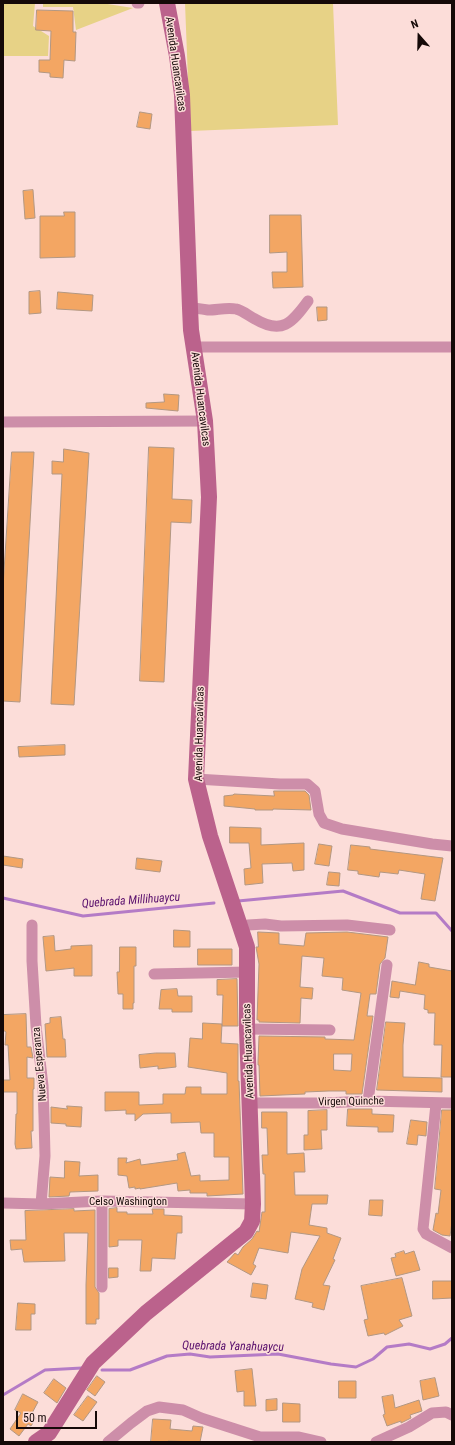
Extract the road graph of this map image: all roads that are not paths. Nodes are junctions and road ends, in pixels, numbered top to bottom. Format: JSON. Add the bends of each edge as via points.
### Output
{"nodes":[{"id":1,"x":166,"y":3,"type":"edge"},
{"id":2,"x":308,"y":302,"type":"dead end"},
{"id":3,"x":190,"y":308,"type":"junction"},
{"id":4,"x":194,"y":347,"type":"junction"},
{"id":5,"x":452,"y":348,"type":"edge"},
{"id":6,"x":205,"y":421,"type":"junction"},
{"id":7,"x":3,"y":422,"type":"edge"},
{"id":8,"x":196,"y":779,"type":"junction"},
{"id":9,"x":452,"y":846,"type":"edge"},
{"id":10,"x":32,"y":925,"type":"dead end"},
{"id":11,"x":241,"y":929,"type":"junction"},
{"id":12,"x":390,"y":930,"type":"dead end"},
{"id":13,"x":387,"y":965,"type":"dead end"},
{"id":14,"x":247,"y":972,"type":"junction"},
{"id":15,"x":154,"y":974,"type":"dead end"},
{"id":16,"x":247,"y":1029,"type":"junction"},
{"id":17,"x":330,"y":1030,"type":"dead end"},
{"id":18,"x":368,"y":1101,"type":"junction"},
{"id":19,"x":250,"y":1103,"type":"junction"},
{"id":20,"x":452,"y":1103,"type":"edge"},
{"id":21,"x":436,"y":1104,"type":"junction"},
{"id":22,"x":102,"y":1201,"type":"junction"},
{"id":23,"x":3,"y":1203,"type":"edge"},
{"id":24,"x":41,"y":1204,"type":"junction"},
{"id":25,"x":253,"y":1204,"type":"junction"},
{"id":26,"x":452,"y":1248,"type":"edge"},
{"id":27,"x":102,"y":1287,"type":"dead end"},
{"id":28,"x":452,"y":1415,"type":"edge"},
{"id":29,"x":36,"y":1442,"type":"edge"},
{"id":30,"x":108,"y":1442,"type":"edge"},
{"id":31,"x":321,"y":1442,"type":"edge"},
{"id":32,"x":376,"y":1442,"type":"edge"}],
"edges":[{"from":1,"to":3,"type":"street","name":"Avenida Huancavilcas","via":[[182,95]]},
{"from":2,"to":3,"type":"street","via":[[291,322],[282,326],[261,322],[237,309]]},
{"from":3,"to":4,"type":"street","name":"Avenida Huancavilcas"},
{"from":4,"to":5,"type":"street"},
{"from":4,"to":6,"type":"street","name":"Avenida Huancavilcas"},
{"from":6,"to":7,"type":"street"},
{"from":6,"to":8,"type":"street","name":"Avenida Huancavilcas","via":[[209,498]]},
{"from":8,"to":9,"type":"street","via":[[307,784],[315,791],[318,814],[324,824]]},
{"from":8,"to":11,"type":"street","name":"Avenida Huancavilcas","via":[[210,836]]},
{"from":10,"to":24,"type":"street","name":"Nueva Esperanza","via":[[44,1116],[45,1156]]},
{"from":11,"to":12,"type":"street","via":[[248,925],[265,924],[347,925]]},
{"from":11,"to":14,"type":"street","name":"Avenida Huancavilcas","via":[[247,947]]},
{"from":13,"to":18,"type":"street"},
{"from":14,"to":15,"type":"street"},
{"from":14,"to":16,"type":"street","name":"Avenida Huancavilcas"},
{"from":16,"to":17,"type":"street"},
{"from":16,"to":19,"type":"street","name":"Avenida Huancavilcas"},
{"from":18,"to":19,"type":"street","name":"Virgen Quinche"},
{"from":18,"to":21,"type":"street","name":"Virgen Quinche"},
{"from":19,"to":25,"type":"street","name":"Avenida Huancavilcas"},
{"from":20,"to":21,"type":"street","name":"Virgen Quinche"},
{"from":21,"to":26,"type":"street","via":[[424,1230],[426,1234]]},
{"from":22,"to":24,"type":"street","name":"Celso Washington"},
{"from":22,"to":25,"type":"street","name":"Celso Washington"},
{"from":22,"to":27,"type":"street"},
{"from":23,"to":24,"type":"street","name":"Celso Washington"},
{"from":25,"to":29,"type":"street","name":"Avenida Huancavilcas","via":[[252,1221],[246,1232],[146,1313],[93,1363],[49,1433]]},
{"from":28,"to":32,"type":"street","via":[[446,1412],[432,1413]]},
{"from":30,"to":31,"type":"street","via":[[142,1415],[160,1406],[183,1410],[260,1437],[299,1437]]}]}
